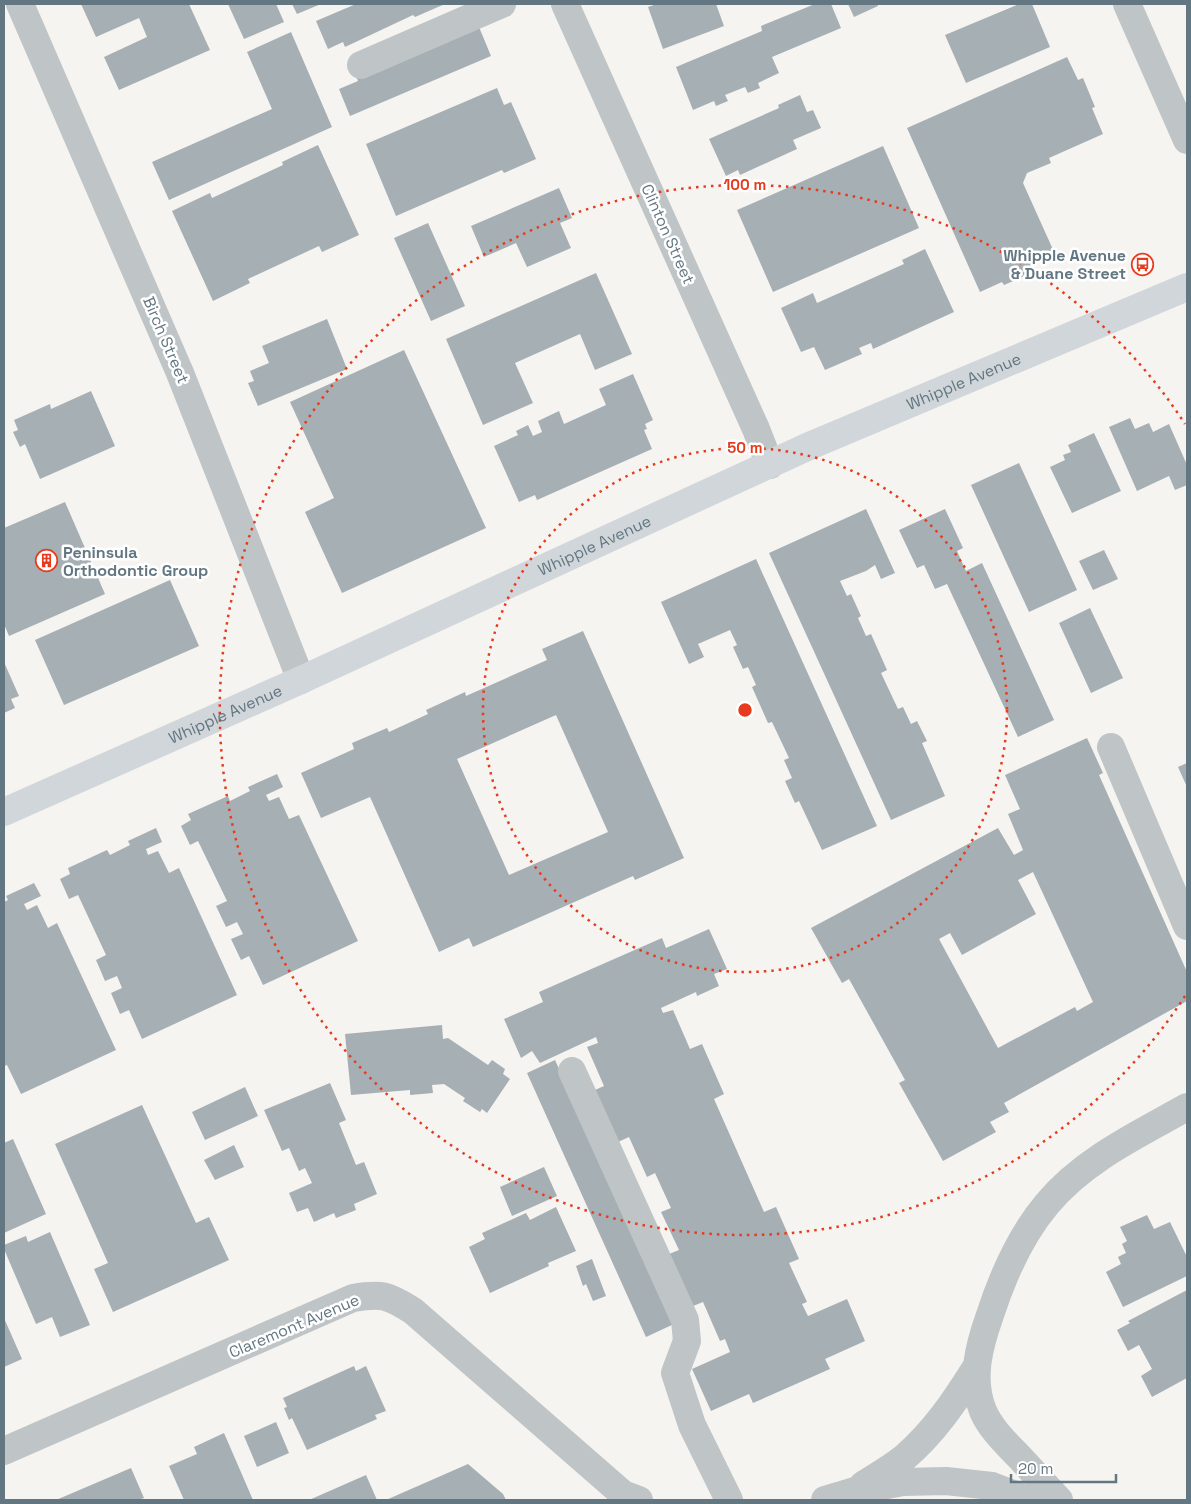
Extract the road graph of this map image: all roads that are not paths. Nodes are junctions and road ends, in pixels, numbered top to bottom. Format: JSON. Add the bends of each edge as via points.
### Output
{"nodes":[{"id":1,"x":20,"y":4,"type":"edge"},
{"id":2,"x":502,"y":4,"type":"edge"},
{"id":3,"x":565,"y":4,"type":"edge"},
{"id":4,"x":1127,"y":4,"type":"edge"},
{"id":5,"x":361,"y":65,"type":"dead end"},
{"id":6,"x":1187,"y":140,"type":"edge"},
{"id":7,"x":1187,"y":287,"type":"edge"},
{"id":8,"x":770,"y":465,"type":"junction"},
{"id":9,"x":301,"y":680,"type":"junction"},
{"id":10,"x":1111,"y":748,"type":"dead end"},
{"id":11,"x":4,"y":812,"type":"edge"},
{"id":12,"x":1187,"y":926,"type":"edge"},
{"id":13,"x":572,"y":1071,"type":"dead end"},
{"id":14,"x":1187,"y":1107,"type":"edge"},
{"id":15,"x":975,"y":1369,"type":"junction"},
{"id":16,"x":4,"y":1452,"type":"edge"},
{"id":17,"x":855,"y":1491,"type":"junction"},
{"id":18,"x":629,"y":1498,"type":"edge"},
{"id":19,"x":729,"y":1500,"type":"edge"},
{"id":20,"x":825,"y":1500,"type":"edge"},
{"id":21,"x":1028,"y":1500,"type":"edge"},
{"id":22,"x":1059,"y":1500,"type":"edge"}],
"edges":[{"from":1,"to":9,"type":"street","name":"Birch Street","via":[[180,373]]},
{"from":2,"to":5,"type":"street"},
{"from":3,"to":8,"type":"street","name":"Clinton Street"},
{"from":4,"to":6,"type":"street"},
{"from":7,"to":8,"type":"main road","name":"Whipple Avenue"},
{"from":8,"to":9,"type":"main road","name":"Whipple Avenue"},
{"from":9,"to":11,"type":"main road","name":"Whipple Avenue"},
{"from":10,"to":12,"type":"street"},
{"from":13,"to":19,"type":"street","via":[[685,1320],[687,1341],[675,1372],[692,1425]]},
{"from":14,"to":15,"type":"street","via":[[1117,1146],[1080,1172],[1047,1203],[1020,1243],[1000,1284]]},
{"from":15,"to":17,"type":"street","via":[[951,1408],[929,1434],[904,1458]]},
{"from":15,"to":22,"type":"street","via":[[983,1412],[1000,1437]]},
{"from":16,"to":18,"type":"street","name":"Claremont Avenue","via":[[353,1298],[374,1295],[395,1300],[412,1311]]},
{"from":17,"to":20,"type":"street"},
{"from":17,"to":21,"type":"street","via":[[903,1482],[946,1481],[992,1486]]}]}
